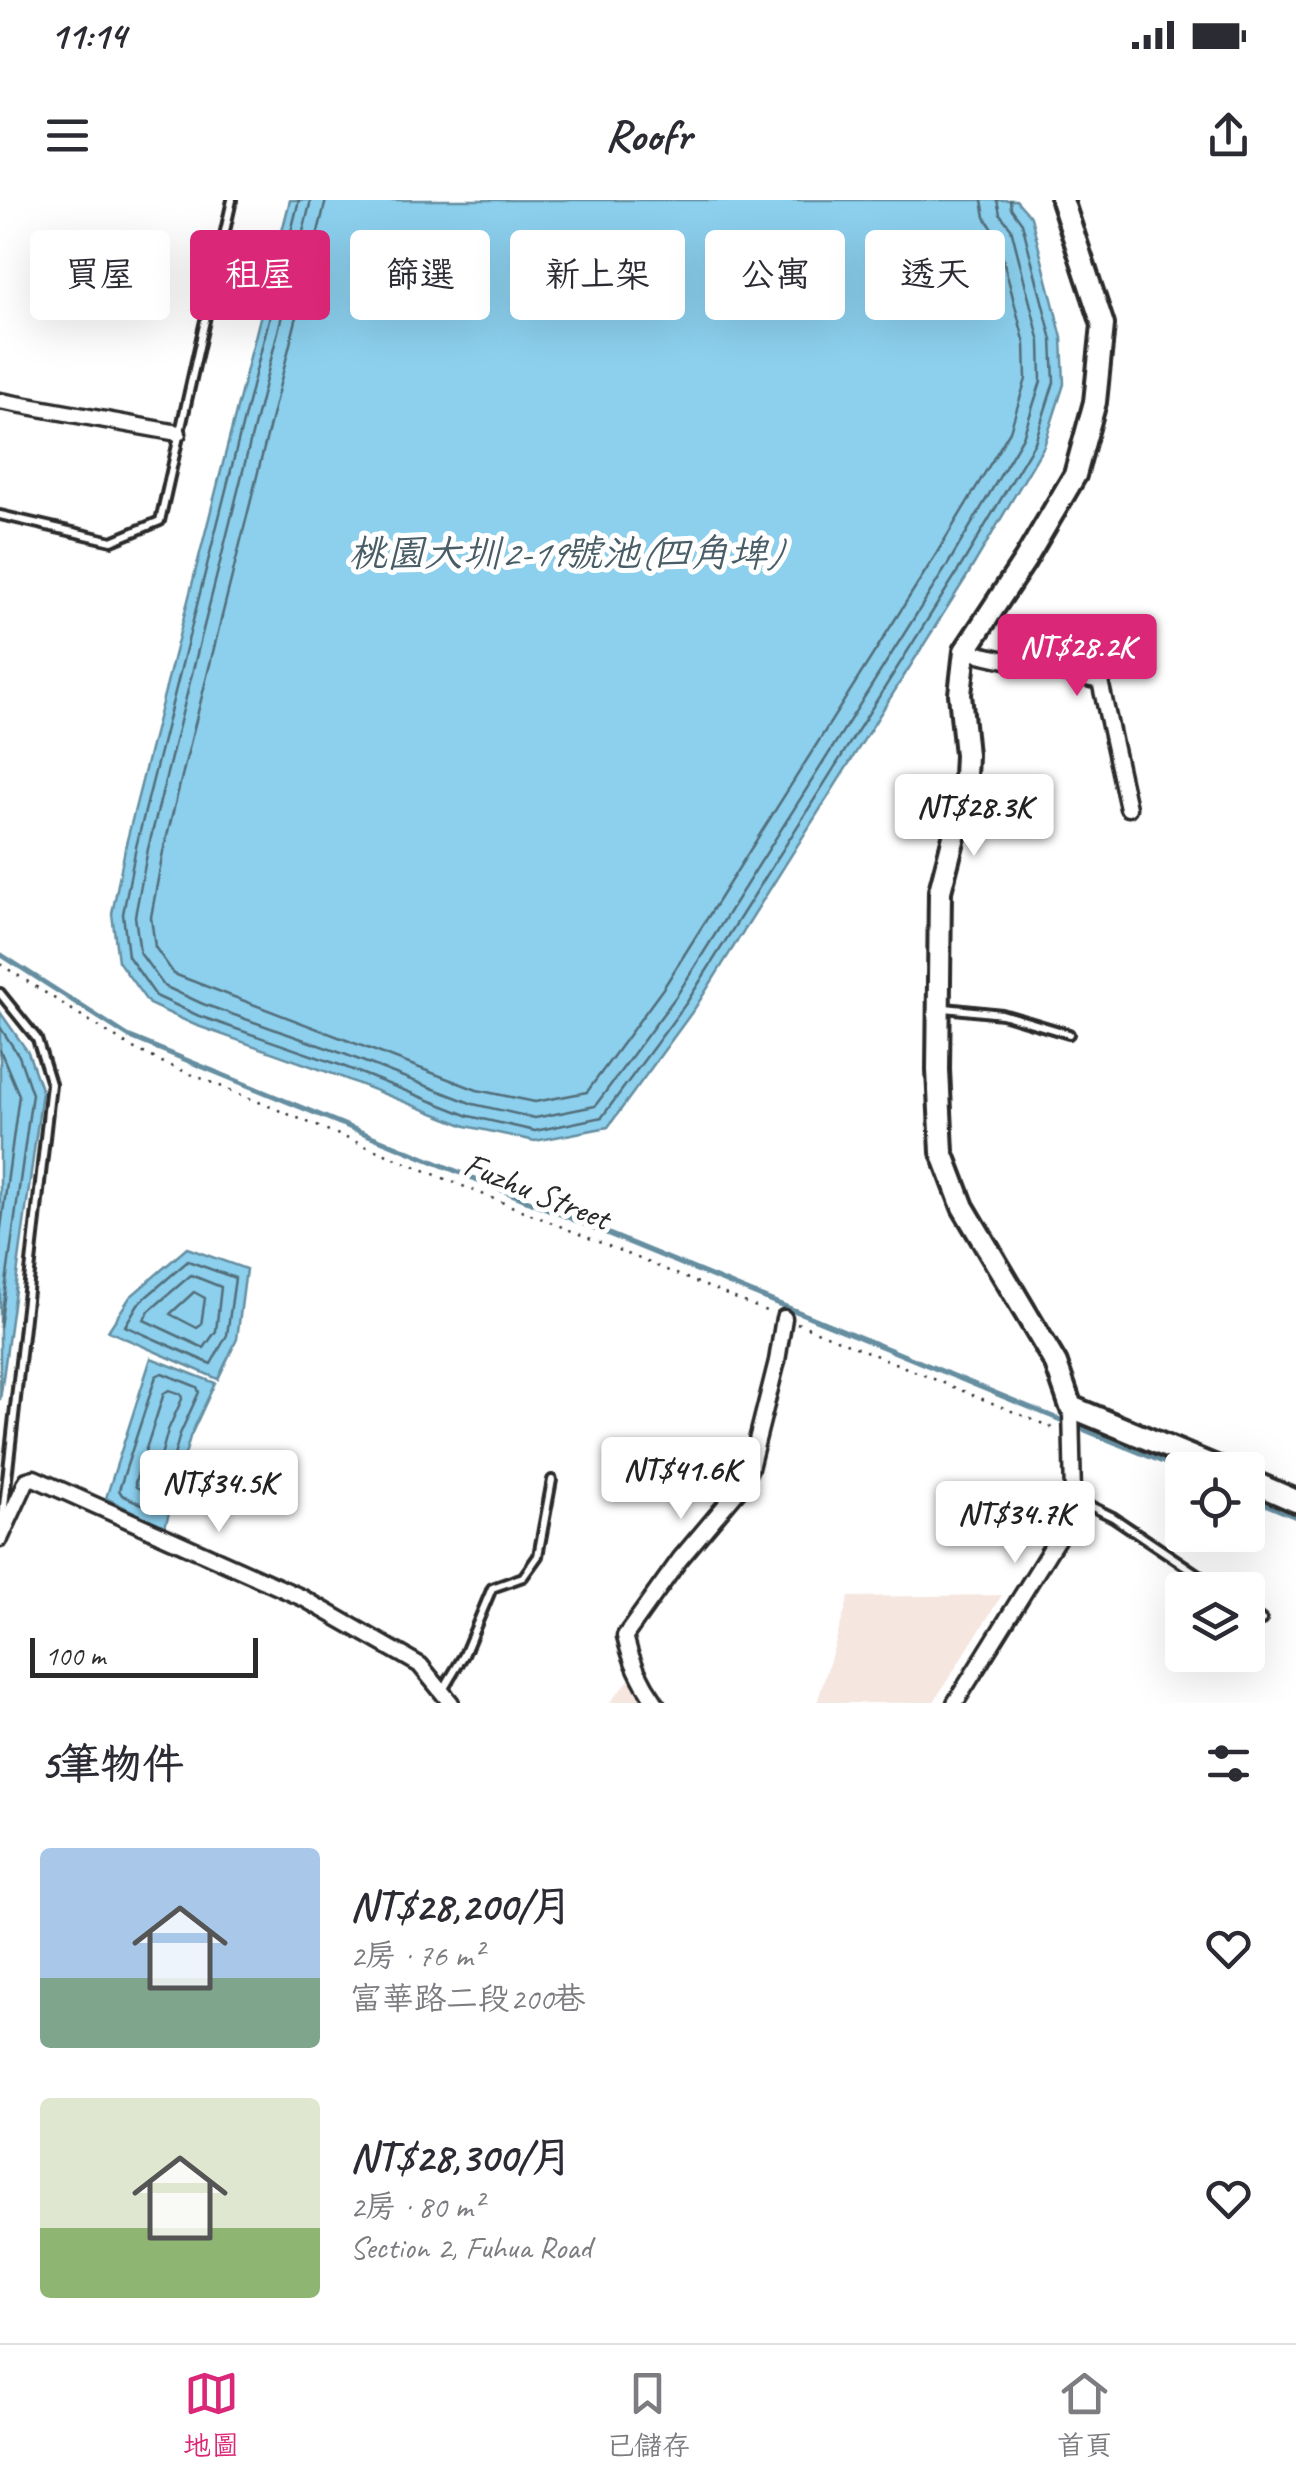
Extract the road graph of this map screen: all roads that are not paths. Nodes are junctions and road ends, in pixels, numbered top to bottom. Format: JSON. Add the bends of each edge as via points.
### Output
{"nodes":[{"id":1,"x":232,"y":200,"type":"edge"},
{"id":2,"x":1062,"y":200,"type":"edge"},
{"id":3,"x":0,"y":401,"type":"edge"},
{"id":4,"x":178,"y":434,"type":"junction"},
{"id":5,"x":0,"y":515,"type":"edge"},
{"id":6,"x":965,"y":651,"type":"junction"},
{"id":7,"x":1128,"y":808,"type":"dead end"},
{"id":8,"x":0,"y":993,"type":"edge"},
{"id":9,"x":939,"y":1008,"type":"junction"},
{"id":10,"x":1069,"y":1034,"type":"dead end"},
{"id":11,"x":784,"y":1318,"type":"road end"},
{"id":12,"x":1070,"y":1422,"type":"junction"},
{"id":13,"x":1165,"y":1452,"type":"edge"},
{"id":14,"x":552,"y":1480,"type":"dead end"},
{"id":15,"x":1265,"y":1487,"type":"edge"},
{"id":16,"x":1072,"y":1497,"type":"junction"},
{"id":17,"x":1296,"y":1501,"type":"edge"},
{"id":18,"x":0,"y":1540,"type":"edge"},
{"id":19,"x":1195,"y":1572,"type":"edge"},
{"id":20,"x":447,"y":1697,"type":"edge"},
{"id":21,"x":656,"y":1703,"type":"edge"},
{"id":22,"x":954,"y":1703,"type":"edge"}],
"edges":[{"from":1,"to":4,"type":"lane"},
{"from":2,"to":6,"type":"street","via":[[1104,325],[1095,402],[1075,474]]},
{"from":3,"to":4,"type":"street"},
{"from":4,"to":5,"type":"lane","via":[[160,521],[138,532],[112,541]]},
{"from":6,"to":7,"type":"street","via":[[1100,681]]},
{"from":6,"to":9,"type":"street","via":[[964,798],[940,892]]},
{"from":8,"to":18,"type":"lane","via":[[37,1039],[51,1084]]},
{"from":9,"to":10,"type":"lane","via":[[1002,1014]]},
{"from":9,"to":12,"type":"street","via":[[942,1152],[963,1207],[1056,1364]]},
{"from":11,"to":21,"type":"street","via":[[750,1468],[625,1636]]},
{"from":12,"to":13,"type":"street"},
{"from":12,"to":16,"type":"street"},
{"from":14,"to":20,"type":"lane","via":[[538,1556],[523,1577],[492,1588]]},
{"from":15,"to":17,"type":"street"},
{"from":16,"to":19,"type":"lane","via":[[1114,1516]]},
{"from":16,"to":22,"type":"street","via":[[1068,1523]]},
{"from":18,"to":20,"type":"street","via":[[27,1480],[34,1478],[303,1598],[420,1664]]}]}
